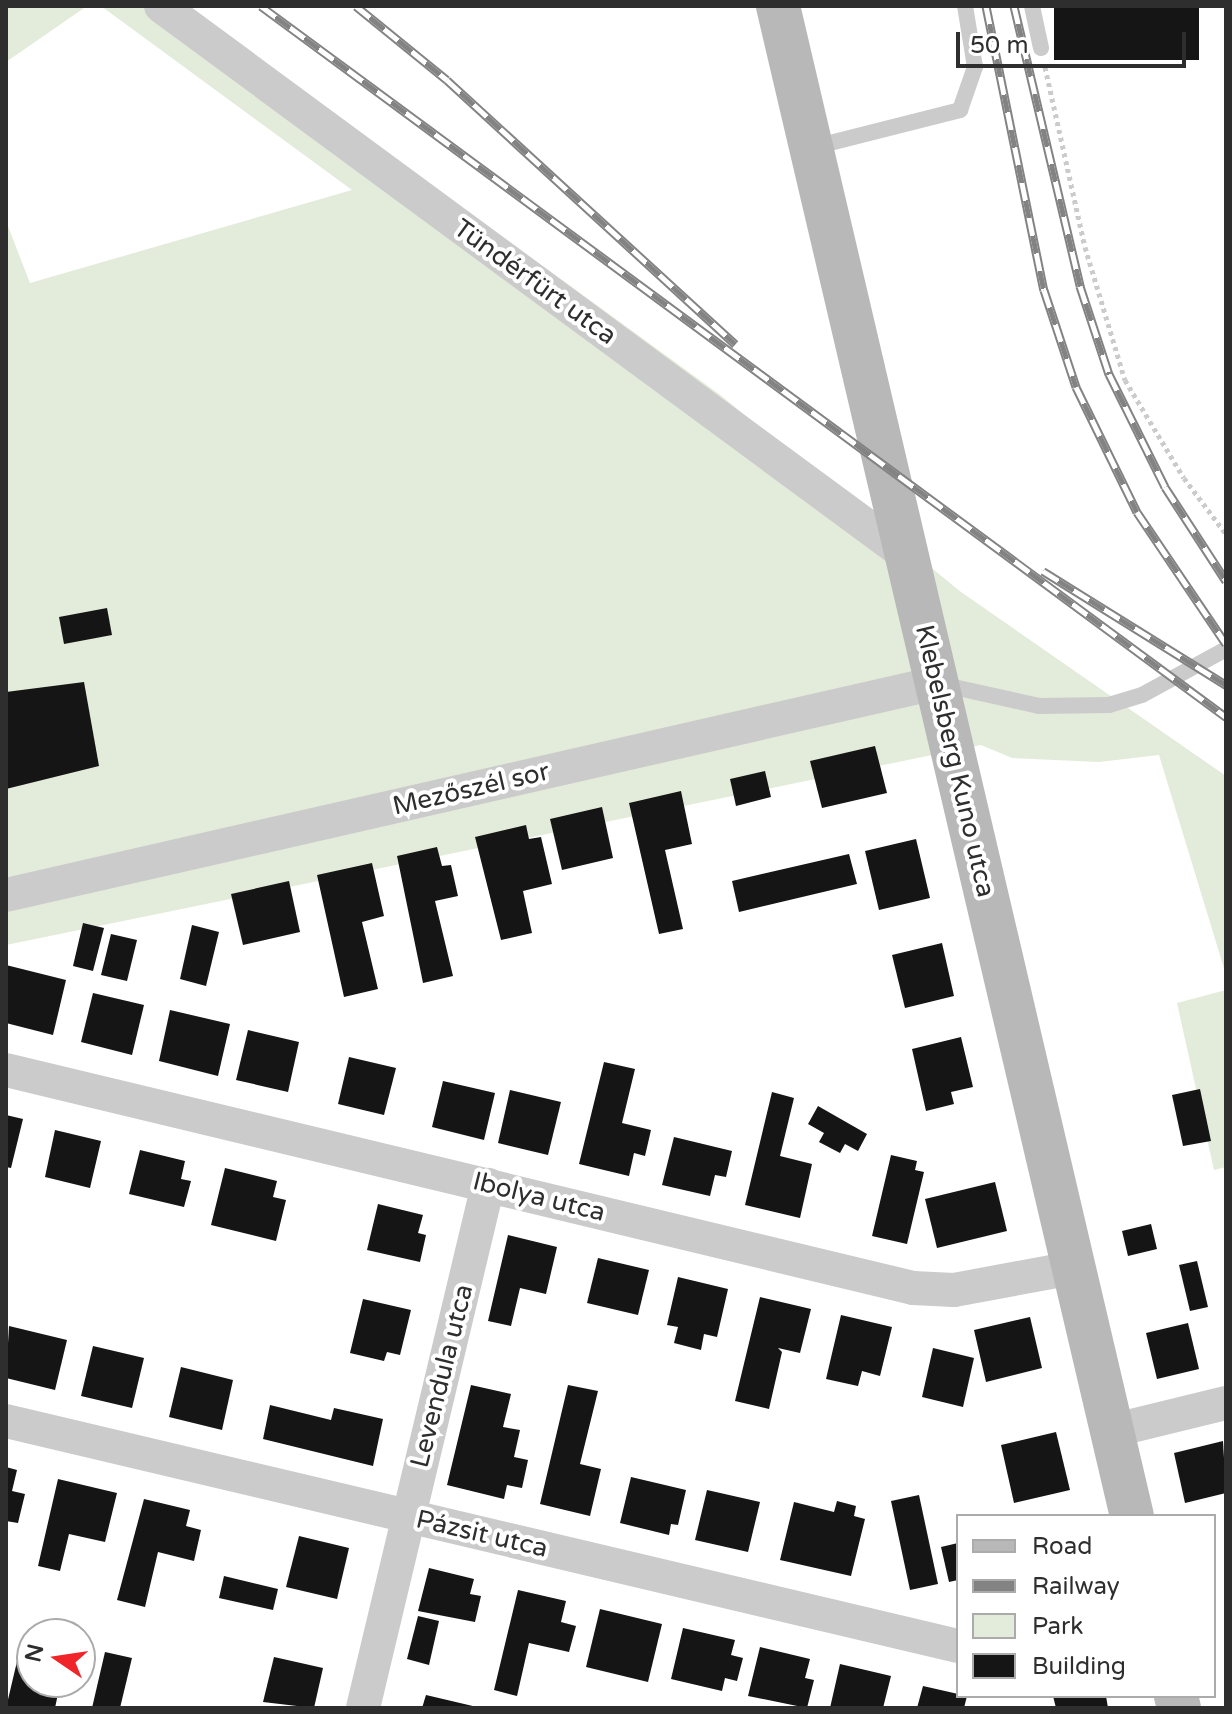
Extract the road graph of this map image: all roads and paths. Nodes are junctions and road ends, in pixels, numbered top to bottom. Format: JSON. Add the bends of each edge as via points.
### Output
{"nodes":[{"id":1,"x":161,"y":6,"type":"edge"},
{"id":2,"x":778,"y":6,"type":"edge"},
{"id":3,"x":965,"y":6,"type":"edge"},
{"id":4,"x":1032,"y":6,"type":"edge"},
{"id":5,"x":1041,"y":48,"type":"joint"},
{"id":6,"x":811,"y":148,"type":"junction"},
{"id":7,"x":1226,"y":534,"type":"edge"},
{"id":8,"x":909,"y":557,"type":"junction"},
{"id":9,"x":1226,"y":649,"type":"edge"},
{"id":10,"x":936,"y":683,"type":"junction"},
{"id":11,"x":6,"y":895,"type":"edge"},
{"id":12,"x":6,"y":1070,"type":"edge"},
{"id":13,"x":488,"y":1185,"type":"junction"},
{"id":14,"x":1073,"y":1268,"type":"junction"},
{"id":15,"x":1226,"y":1403,"type":"edge"},
{"id":16,"x":6,"y":1421,"type":"edge"},
{"id":17,"x":1111,"y":1431,"type":"junction"},
{"id":18,"x":1132,"y":1514,"type":"edge"},
{"id":19,"x":408,"y":1516,"type":"junction"},
{"id":20,"x":956,"y":1646,"type":"edge"},
{"id":21,"x":363,"y":1708,"type":"edge"}],
"edges":[{"from":1,"to":8,"type":"street","name":"Tündérfürt utca"},
{"from":2,"to":6,"type":"street","name":"Klebelsberg Kuno utca"},
{"from":3,"to":6,"type":"lane","via":[[975,67],[960,110]]},
{"from":4,"to":5,"type":"lane"},
{"from":5,"to":7,"type":"path","via":[[1085,247],[1125,380],[1184,478]]},
{"from":6,"to":8,"type":"street","name":"Klebelsberg Kuno utca"},
{"from":8,"to":10,"type":"street","name":"Klebelsberg Kuno utca"},
{"from":9,"to":10,"type":"lane","via":[[1142,695],[1109,705],[1039,706]]},
{"from":10,"to":11,"type":"street","name":"Mezőszél sor"},
{"from":10,"to":14,"type":"street","name":"Klebelsberg Kuno utca"},
{"from":12,"to":13,"type":"street","name":"Ibolya utca"},
{"from":13,"to":14,"type":"street","name":"Ibolya utca","via":[[913,1288],[954,1290]]},
{"from":13,"to":19,"type":"street","name":"Levendula utca"},
{"from":14,"to":17,"type":"street","name":"Klebelsberg Kuno utca"},
{"from":15,"to":17,"type":"street"},
{"from":16,"to":19,"type":"street","name":"Pázsit utca"},
{"from":17,"to":18,"type":"street","name":"Klebelsberg Kuno utca"},
{"from":19,"to":20,"type":"street","name":"Pázsit utca"},
{"from":19,"to":21,"type":"street","name":"Levendula utca"}]}
